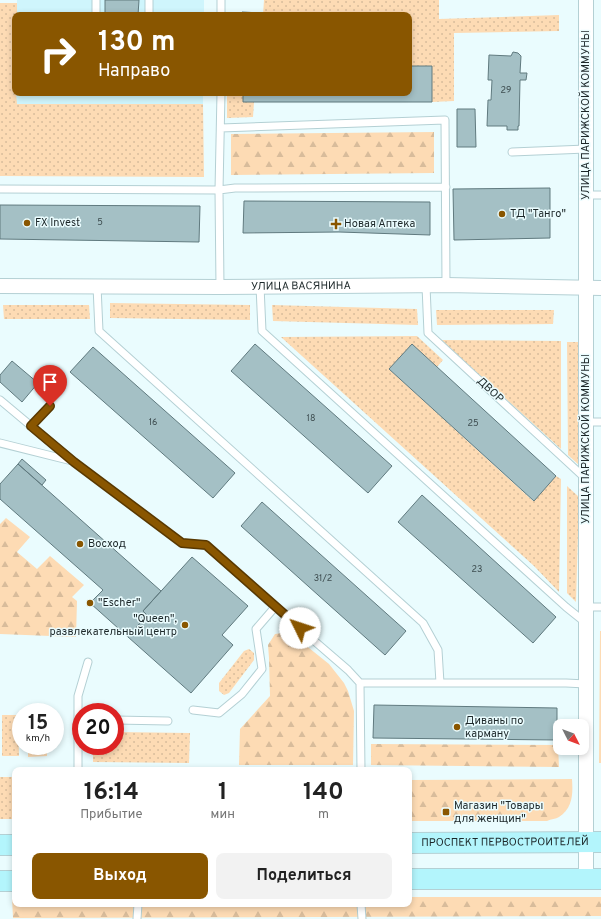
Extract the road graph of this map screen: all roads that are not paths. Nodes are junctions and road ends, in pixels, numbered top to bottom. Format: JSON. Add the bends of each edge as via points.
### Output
{"nodes":[{"id":1,"x":96,"y":0,"type":"edge"},
{"id":2,"x":149,"y":0,"type":"edge"},
{"id":3,"x":221,"y":0,"type":"edge"},
{"id":4,"x":586,"y":0,"type":"edge"},
{"id":5,"x":96,"y":12,"type":"edge"},
{"id":6,"x":149,"y":12,"type":"edge"},
{"id":7,"x":221,"y":12,"type":"edge"},
{"id":8,"x":221,"y":96,"type":"edge"},
{"id":9,"x":221,"y":128,"type":"junction"},
{"id":10,"x":586,"y":149,"type":"junction"},
{"id":11,"x":512,"y":152,"type":"dead end"},
{"id":12,"x":446,"y":187,"type":"junction"},
{"id":13,"x":0,"y":189,"type":"edge"},
{"id":14,"x":219,"y":190,"type":"junction"},
{"id":15,"x":586,"y":195,"type":"junction"},
{"id":16,"x":601,"y":195,"type":"edge"},
{"id":17,"x":0,"y":286,"type":"edge"},
{"id":18,"x":97,"y":286,"type":"junction"},
{"id":19,"x":260,"y":286,"type":"junction"},
{"id":20,"x":426,"y":286,"type":"junction"},
{"id":21,"x":446,"y":286,"type":"junction"},
{"id":22,"x":220,"y":287,"type":"junction"},
{"id":23,"x":586,"y":288,"type":"junction"},
{"id":24,"x":601,"y":288,"type":"edge"},
{"id":25,"x":0,"y":400,"type":"edge"},
{"id":26,"x":50,"y":406,"type":"dead end"},
{"id":27,"x":586,"y":422,"type":"junction"},
{"id":28,"x":601,"y":422,"type":"edge"},
{"id":29,"x":31,"y":426,"type":"junction"},
{"id":30,"x":0,"y":443,"type":"edge"},
{"id":31,"x":74,"y":462,"type":"junction"},
{"id":32,"x":586,"y":479,"type":"junction"},
{"id":33,"x":275,"y":607,"type":"junction"},
{"id":34,"x":586,"y":607,"type":"junction"},
{"id":35,"x":601,"y":607,"type":"edge"},
{"id":36,"x":586,"y":623,"type":"junction"},
{"id":37,"x":88,"y":662,"type":"dead end"},
{"id":38,"x":360,"y":683,"type":"junction"},
{"id":39,"x":440,"y":683,"type":"junction"},
{"id":40,"x":586,"y":684,"type":"junction"},
{"id":41,"x":78,"y":703,"type":"edge"},
{"id":42,"x":193,"y":710,"type":"dead end"},
{"id":43,"x":124,"y":720,"type":"edge"},
{"id":44,"x":168,"y":720,"type":"dead end"},
{"id":45,"x":78,"y":755,"type":"edge"},
{"id":46,"x":78,"y":767,"type":"edge"},
{"id":47,"x":361,"y":767,"type":"edge"},
{"id":48,"x":594,"y":842,"type":"edge"},
{"id":49,"x":412,"y":843,"type":"edge"},
{"id":50,"x":0,"y":845,"type":"edge"},
{"id":51,"x":12,"y":845,"type":"edge"},
{"id":52,"x":412,"y":879,"type":"edge"},
{"id":53,"x":594,"y":879,"type":"edge"},
{"id":54,"x":0,"y":881,"type":"edge"},
{"id":55,"x":12,"y":881,"type":"edge"},
{"id":56,"x":138,"y":907,"type":"edge"},
{"id":57,"x":361,"y":907,"type":"edge"},
{"id":58,"x":137,"y":919,"type":"edge"},
{"id":59,"x":362,"y":919,"type":"edge"}],
"edges":[{"from":1,"to":5,"type":"lane"},
{"from":2,"to":6,"type":"lane"},
{"from":3,"to":7,"type":"lane"},
{"from":4,"to":10,"type":"street","name":"УЛИЦА ПАРИЖСКОЙ КОММУНЫ"},
{"from":8,"to":9,"type":"lane"},
{"from":9,"to":12,"type":"lane","via":[[445,120]]},
{"from":9,"to":14,"type":"lane"},
{"from":10,"to":11,"type":"lane"},
{"from":10,"to":15,"type":"street","name":"УЛИЦА ПАРИЖСКОЙ КОММУНЫ"},
{"from":12,"to":14,"type":"lane"},
{"from":12,"to":21,"type":"lane"},
{"from":13,"to":14,"type":"lane"},
{"from":14,"to":22,"type":"lane"},
{"from":15,"to":16,"type":"lane"},
{"from":15,"to":23,"type":"street","name":"УЛИЦА ПАРИЖСКОЙ КОММУНЫ"},
{"from":17,"to":18,"type":"street","name":"УЛИЦА ВАСЯНИНА"},
{"from":18,"to":22,"type":"street","name":"УЛИЦА ВАСЯНИНА"},
{"from":18,"to":39,"type":"lane","via":[[99,331],[423,622],[438,650]]},
{"from":19,"to":20,"type":"street","name":"УЛИЦА ВАСЯНИНА"},
{"from":19,"to":22,"type":"street","name":"УЛИЦА ВАСЯНИНА"},
{"from":19,"to":36,"type":"lane","via":[[262,331]]},
{"from":20,"to":21,"type":"street","name":"УЛИЦА ВАСЯНИНА"},
{"from":20,"to":32,"type":"lane","name":"ДВОР","via":[[428,333]]},
{"from":21,"to":23,"type":"street","name":"УЛИЦА ВАСЯНИНА"},
{"from":23,"to":24,"type":"street","name":"УЛИЦА ВАСЯНИНА"},
{"from":23,"to":27,"type":"street","name":"УЛИЦА ПАРИЖСКОЙ КОММУНЫ"},
{"from":25,"to":29,"type":"lane"},
{"from":26,"to":29,"type":"lane"},
{"from":27,"to":28,"type":"lane"},
{"from":27,"to":32,"type":"street","name":"УЛИЦА ПАРИЖСКОЙ КОММУНЫ"},
{"from":29,"to":31,"type":"lane"},
{"from":30,"to":31,"type":"lane"},
{"from":31,"to":33,"type":"lane","via":[[182,543],[206,545]]},
{"from":32,"to":34,"type":"street","name":"УЛИЦА ПАРИЖСКОЙ КОММУНЫ"},
{"from":33,"to":38,"type":"lane"},
{"from":33,"to":42,"type":"lane","via":[[256,629],[262,669],[242,694],[219,713]]},
{"from":34,"to":35,"type":"lane"},
{"from":34,"to":36,"type":"street","name":"УЛИЦА ПАРИЖСКОЙ КОММУНЫ"},
{"from":36,"to":40,"type":"street","name":"УЛИЦА ПАРИЖСКОЙ КОММУНЫ"},
{"from":37,"to":41,"type":"lane"},
{"from":38,"to":39,"type":"lane"},
{"from":38,"to":47,"type":"lane"},
{"from":39,"to":40,"type":"lane"},
{"from":40,"to":48,"type":"street","name":"УЛИЦА ПАРИЖСКОЙ КОММУНЫ"},
{"from":43,"to":44,"type":"lane"},
{"from":45,"to":46,"type":"lane"},
{"from":48,"to":49,"type":"main road","name":"ПРОСПЕКТ ПЕРВОСТРОИТЕЛЕЙ"},
{"from":48,"to":53,"type":"street","name":"УЛИЦА ПАРИЖСКОЙ КОММУНЫ"},
{"from":50,"to":51,"type":"main road"},
{"from":52,"to":53,"type":"main road"},
{"from":54,"to":55,"type":"main road"},
{"from":56,"to":58,"type":"lane"},
{"from":57,"to":59,"type":"lane"}]}
